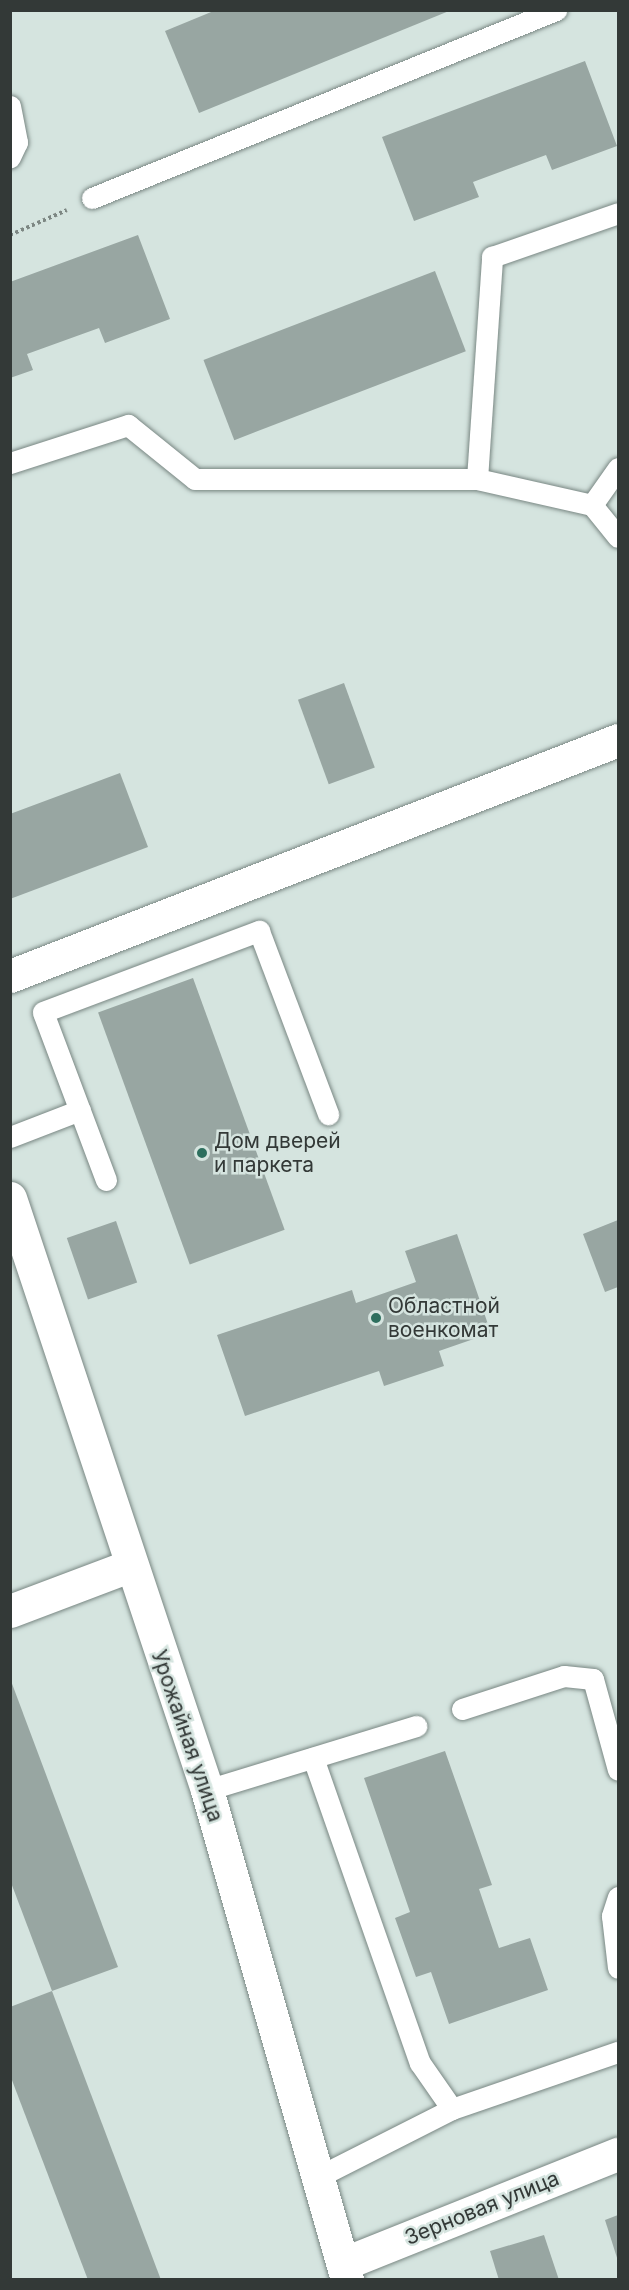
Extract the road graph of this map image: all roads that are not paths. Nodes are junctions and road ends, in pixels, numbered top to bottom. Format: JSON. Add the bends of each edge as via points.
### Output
{"nodes":[{"id":1,"x":556,"y":10,"type":"edge"},
{"id":2,"x":10,"y":106,"type":"edge"},
{"id":3,"x":10,"y":157,"type":"edge"},
{"id":4,"x":92,"y":198,"type":"road end"},
{"id":5,"x":618,"y":213,"type":"edge"},
{"id":6,"x":10,"y":463,"type":"edge"},
{"id":7,"x":618,"y":468,"type":"edge"},
{"id":8,"x":477,"y":479,"type":"junction"},
{"id":9,"x":592,"y":505,"type":"junction"},
{"id":10,"x":618,"y":537,"type":"edge"},
{"id":11,"x":618,"y":740,"type":"edge"},
{"id":12,"x":10,"y":976,"type":"edge"},
{"id":13,"x":80,"y":1110,"type":"junction"},
{"id":14,"x":328,"y":1114,"type":"dead end"},
{"id":15,"x":10,"y":1137,"type":"edge"},
{"id":16,"x":106,"y":1180,"type":"dead end"},
{"id":17,"x":11,"y":1203,"type":"edge"},
{"id":18,"x":129,"y":1566,"type":"junction"},
{"id":19,"x":10,"y":1611,"type":"edge"},
{"id":20,"x":462,"y":1709,"type":"dead end"},
{"id":21,"x":416,"y":1726,"type":"dead end"},
{"id":22,"x":314,"y":1758,"type":"junction"},
{"id":23,"x":618,"y":1770,"type":"edge"},
{"id":24,"x":207,"y":1790,"type":"junction"},
{"id":25,"x":618,"y":1897,"type":"edge"},
{"id":26,"x":618,"y":1968,"type":"edge"},
{"id":27,"x":618,"y":2052,"type":"edge"},
{"id":28,"x":452,"y":2109,"type":"junction"},
{"id":29,"x":618,"y":2154,"type":"edge"},
{"id":30,"x":320,"y":2176,"type":"junction"},
{"id":31,"x":346,"y":2271,"type":"edge"}],
"edges":[{"from":1,"to":4,"type":"lane"},
{"from":2,"to":3,"type":"lane","via":[[17,142]]},
{"from":5,"to":8,"type":"lane","via":[[492,256]]},
{"from":6,"to":8,"type":"lane","via":[[128,425],[195,479]]},
{"from":7,"to":9,"type":"lane"},
{"from":8,"to":9,"type":"lane"},
{"from":9,"to":10,"type":"lane"},
{"from":11,"to":12,"type":"street"},
{"from":13,"to":14,"type":"lane","via":[[43,1012],[259,931]]},
{"from":13,"to":15,"type":"lane"},
{"from":13,"to":16,"type":"lane"},
{"from":17,"to":18,"type":"street","name":"Урожайная улица"},
{"from":18,"to":19,"type":"street"},
{"from":18,"to":24,"type":"street","name":"Урожайная улица"},
{"from":20,"to":23,"type":"lane","via":[[564,1676],[593,1678]]},
{"from":21,"to":22,"type":"lane"},
{"from":22,"to":24,"type":"lane"},
{"from":22,"to":28,"type":"lane","via":[[420,2063]]},
{"from":24,"to":30,"type":"street","name":"Урожайная улица"},
{"from":25,"to":26,"type":"lane","via":[[612,1916]]},
{"from":27,"to":28,"type":"lane"},
{"from":28,"to":30,"type":"lane"},
{"from":29,"to":31,"type":"street","name":"Зерновая улица"},
{"from":30,"to":31,"type":"street","name":"Урожайная улица"}]}
